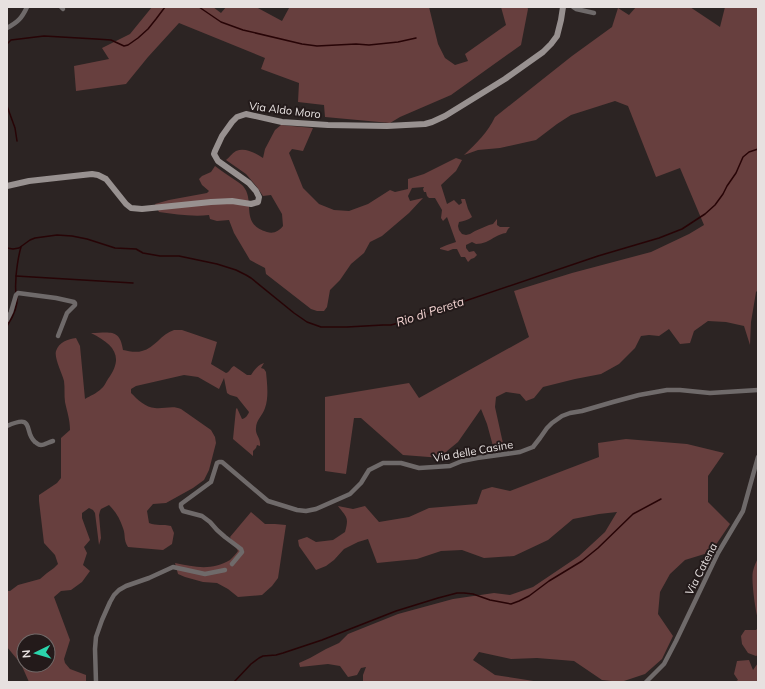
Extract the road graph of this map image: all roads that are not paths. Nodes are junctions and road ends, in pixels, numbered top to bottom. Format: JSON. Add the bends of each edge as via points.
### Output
{"nodes":[{"id":1,"x":27,"y":7,"type":"edge"},
{"id":2,"x":563,"y":7,"type":"edge"},
{"id":3,"x":573,"y":7,"type":"edge"},
{"id":4,"x":594,"y":13,"type":"dead end"},
{"id":5,"x":7,"y":28,"type":"edge"},
{"id":6,"x":7,"y":186,"type":"edge"},
{"id":7,"x":7,"y":320,"type":"edge"},
{"id":8,"x":58,"y":336,"type":"dead end"},
{"id":9,"x":758,"y":390,"type":"edge"},
{"id":10,"x":7,"y":426,"type":"edge"},
{"id":11,"x":53,"y":441,"type":"dead end"},
{"id":12,"x":758,"y":457,"type":"edge"},
{"id":13,"x":232,"y":564,"type":"dead end"},
{"id":14,"x":225,"y":570,"type":"dead end"},
{"id":15,"x":96,"y":682,"type":"edge"},
{"id":16,"x":646,"y":682,"type":"edge"}],
"edges":[{"from":1,"to":5,"type":"street","via":[[21,18]]},
{"from":2,"to":6,"type":"main road","name":"Via Aldo Moro","via":[[557,36],[543,52],[505,79],[432,122],[387,126],[328,125],[282,122],[246,114],[237,117],[222,136],[214,154],[218,161],[256,191],[259,197],[255,203],[225,201],[135,209],[128,206],[106,179],[92,174]]},
{"from":3,"to":4,"type":"street"},
{"from":7,"to":8,"type":"street","via":[[18,293],[74,302],[75,305],[67,314]]},
{"from":9,"to":13,"type":"street","name":"Via delle Casine","via":[[710,393],[667,390],[570,413],[552,423],[533,447],[520,452],[477,458],[450,466],[419,468],[401,463],[383,464],[369,470],[350,494],[306,512],[268,501],[222,462],[216,463],[211,482],[181,504],[181,507],[183,511],[202,516],[241,549],[242,552]]},
{"from":10,"to":11,"type":"street","via":[[26,423],[31,437],[37,444]]},
{"from":12,"to":16,"type":"street","name":"Via Catena","via":[[743,511],[718,553],[664,664]]},
{"from":14,"to":15,"type":"street","via":[[205,574],[173,567],[118,590],[110,602],[96,637]]}]}
